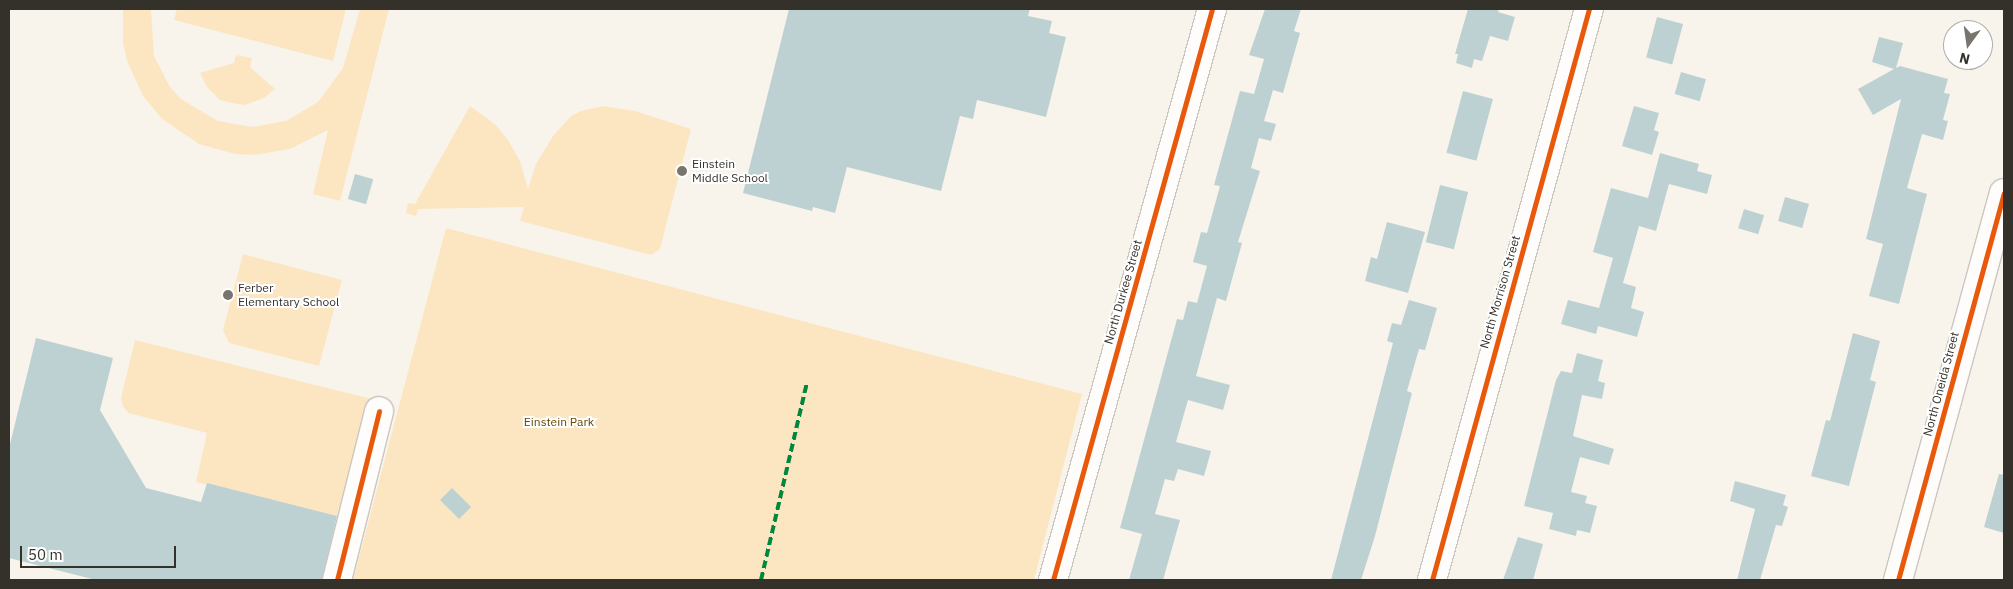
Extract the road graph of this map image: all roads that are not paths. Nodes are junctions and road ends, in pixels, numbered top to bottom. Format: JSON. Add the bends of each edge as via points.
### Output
{"nodes":[{"id":1,"x":1212,"y":9,"type":"edge"},
{"id":2,"x":1589,"y":9,"type":"edge"},
{"id":3,"x":2004,"y":193,"type":"edge"},
{"id":4,"x":378,"y":412,"type":"dead end"},
{"id":5,"x":1906,"y":578,"type":"edge"},
{"id":6,"x":337,"y":580,"type":"edge"},
{"id":7,"x":1053,"y":580,"type":"edge"},
{"id":8,"x":1432,"y":580,"type":"edge"}],
"edges":[{"from":1,"to":7,"type":"street","name":"North Durkee Street"},
{"from":2,"to":8,"type":"street","name":"North Morrison Street"},
{"from":3,"to":5,"type":"street","name":"North Oneida Street"},
{"from":4,"to":6,"type":"street"}]}
